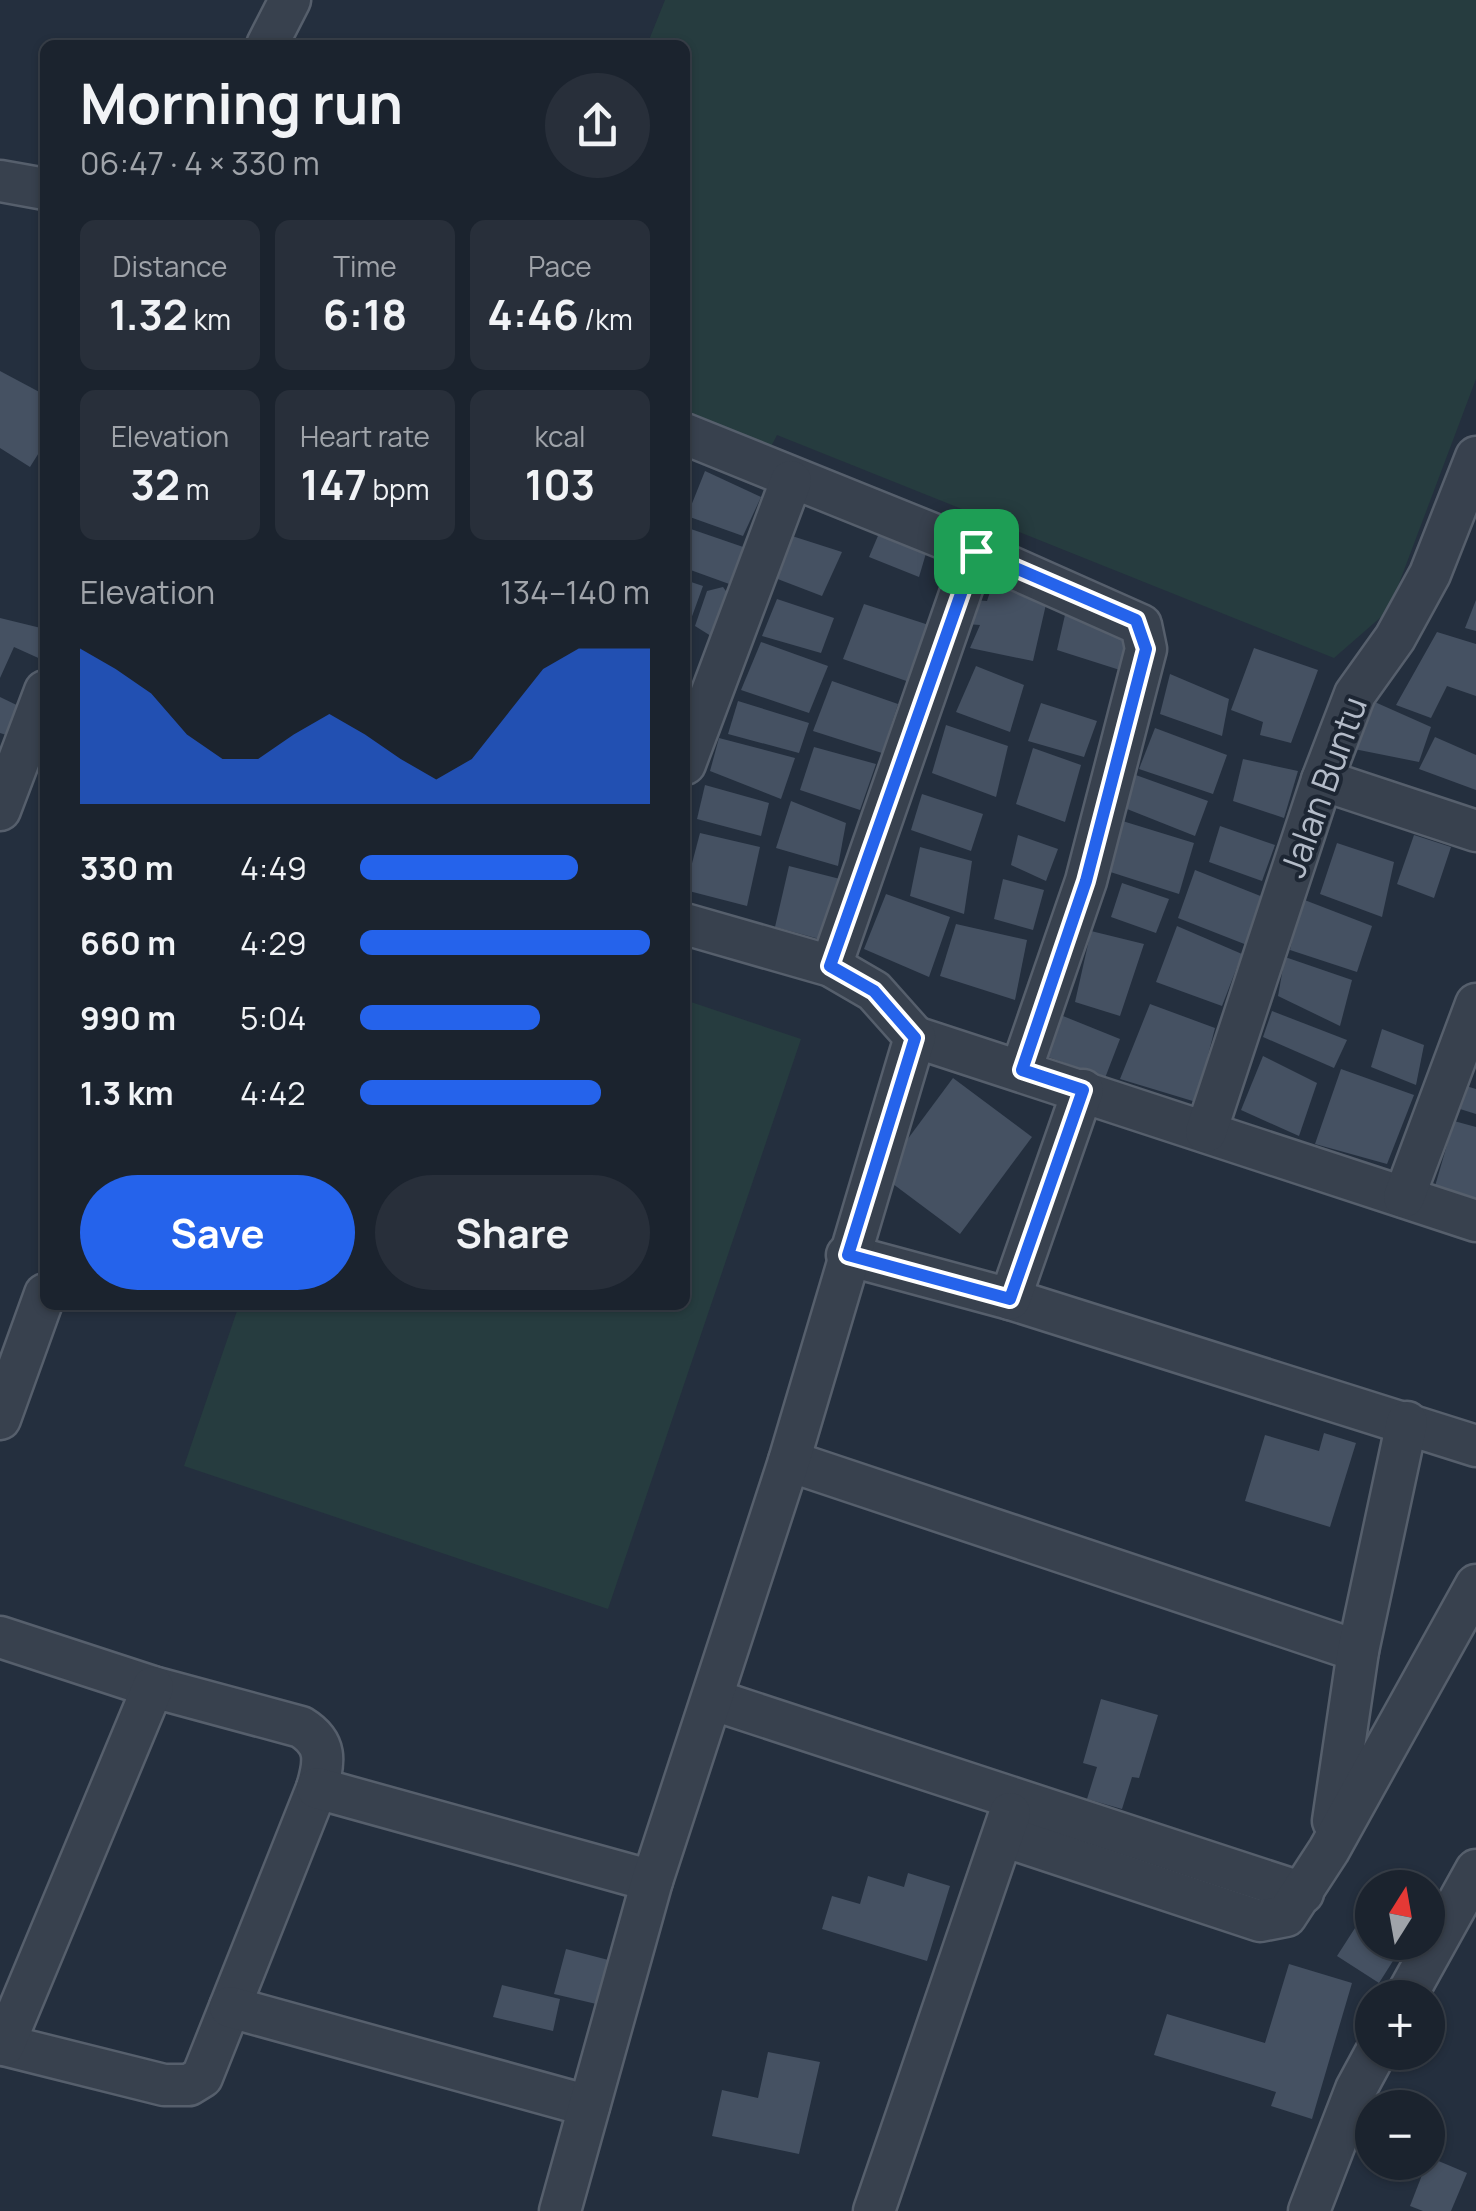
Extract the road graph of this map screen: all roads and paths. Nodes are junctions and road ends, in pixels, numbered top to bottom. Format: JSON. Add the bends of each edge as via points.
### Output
{"nodes":[{"id":1,"x":290,"y":0,"type":"edge"},
{"id":2,"x":270,"y":40,"type":"edge"},
{"id":3,"x":0,"y":180,"type":"edge"},
{"id":4,"x":40,"y":187,"type":"edge"},
{"id":5,"x":690,"y":436,"type":"edge"},
{"id":6,"x":1476,"y":457,"type":"edge"},
{"id":7,"x":792,"y":481,"type":"junction"},
{"id":8,"x":976,"y":551,"type":"junction"},
{"id":9,"x":40,"y":704,"type":"edge"},
{"id":10,"x":690,"y":751,"type":"edge"},
{"id":11,"x":1322,"y":780,"type":"junction"},
{"id":12,"x":0,"y":810,"type":"edge"},
{"id":13,"x":1476,"y":831,"type":"edge"},
{"id":14,"x":690,"y":925,"type":"edge"},
{"id":15,"x":830,"y":966,"type":"junction"},
{"id":16,"x":1476,"y":1004,"type":"edge"},
{"id":17,"x":915,"y":1038,"type":"junction"},
{"id":18,"x":1022,"y":1070,"type":"junction"},
{"id":19,"x":1083,"y":1090,"type":"junction"},
{"id":20,"x":1206,"y":1132,"type":"junction"},
{"id":21,"x":1404,"y":1198,"type":"junction"},
{"id":22,"x":1476,"y":1221,"type":"edge"},
{"id":23,"x":848,"y":1255,"type":"junction"},
{"id":24,"x":1010,"y":1299,"type":"junction"},
{"id":25,"x":40,"y":1308,"type":"edge"},
{"id":26,"x":0,"y":1418,"type":"edge"},
{"id":27,"x":1407,"y":1422,"type":"junction"},
{"id":28,"x":1476,"y":1446,"type":"edge"},
{"id":29,"x":789,"y":1461,"type":"junction"},
{"id":30,"x":1476,"y":1585,"type":"edge"},
{"id":31,"x":0,"y":1637,"type":"edge"},
{"id":32,"x":1358,"y":1651,"type":"junction"},
{"id":33,"x":153,"y":1687,"type":"junction"},
{"id":34,"x":714,"y":1700,"type":"junction"},
{"id":35,"x":317,"y":1788,"type":"junction"},
{"id":36,"x":1008,"y":1818,"type":"junction"},
{"id":37,"x":1329,"y":1850,"type":"junction"},
{"id":38,"x":1476,"y":1870,"type":"edge"},
{"id":39,"x":652,"y":1881,"type":"junction"},
{"id":40,"x":1416,"y":1980,"type":"edge"},
{"id":41,"x":230,"y":2008,"type":"junction"},
{"id":42,"x":2,"y":2045,"type":"edge"},
{"id":43,"x":1366,"y":2070,"type":"edge"},
{"id":44,"x":589,"y":2106,"type":"junction"},
{"id":45,"x":1319,"y":2208,"type":"edge"},
{"id":46,"x":560,"y":2211,"type":"edge"},
{"id":47,"x":874,"y":2211,"type":"edge"}],
"edges":[{"from":1,"to":2,"type":"street"},
{"from":3,"to":4,"type":"street"},
{"from":5,"to":7,"type":"street"},
{"from":6,"to":11,"type":"street","name":"Jalan Buntu","via":[[1430,574],[1396,638],[1355,694]]},
{"from":7,"to":8,"type":"street"},
{"from":7,"to":10,"type":"street"},
{"from":8,"to":15,"type":"street"},
{"from":8,"to":18,"type":"street","via":[[1136,620],[1146,649],[1086,881]]},
{"from":9,"to":12,"type":"street"},
{"from":11,"to":13,"type":"street"},
{"from":11,"to":20,"type":"street","name":"Jalan Buntu"},
{"from":14,"to":15,"type":"street"},
{"from":15,"to":17,"type":"street","via":[[874,991]]},
{"from":16,"to":21,"type":"street"},
{"from":17,"to":18,"type":"street"},
{"from":17,"to":23,"type":"street"},
{"from":18,"to":19,"type":"street"},
{"from":19,"to":20,"type":"street"},
{"from":19,"to":24,"type":"street"},
{"from":20,"to":21,"type":"street"},
{"from":21,"to":22,"type":"street"},
{"from":23,"to":24,"type":"street"},
{"from":23,"to":29,"type":"street"},
{"from":24,"to":27,"type":"street"},
{"from":25,"to":26,"type":"street"},
{"from":27,"to":28,"type":"street"},
{"from":27,"to":32,"type":"street"},
{"from":29,"to":32,"type":"street"},
{"from":29,"to":34,"type":"street"},
{"from":30,"to":37,"type":"street"},
{"from":31,"to":33,"type":"street"},
{"from":32,"to":37,"type":"street"},
{"from":33,"to":35,"type":"street","via":[[310,1733],[324,1755]]},
{"from":33,"to":42,"type":"street"},
{"from":34,"to":36,"type":"street"},
{"from":34,"to":39,"type":"street"},
{"from":35,"to":39,"type":"street"},
{"from":35,"to":41,"type":"street"},
{"from":36,"to":37,"type":"street","via":[[1260,1921],[1286,1916]]},
{"from":36,"to":47,"type":"street"},
{"from":38,"to":40,"type":"street"},
{"from":39,"to":44,"type":"street"},
{"from":41,"to":42,"type":"street","via":[[202,2077],[180,2087]]},
{"from":41,"to":44,"type":"street"},
{"from":43,"to":45,"type":"street"},
{"from":44,"to":46,"type":"street"}]}
